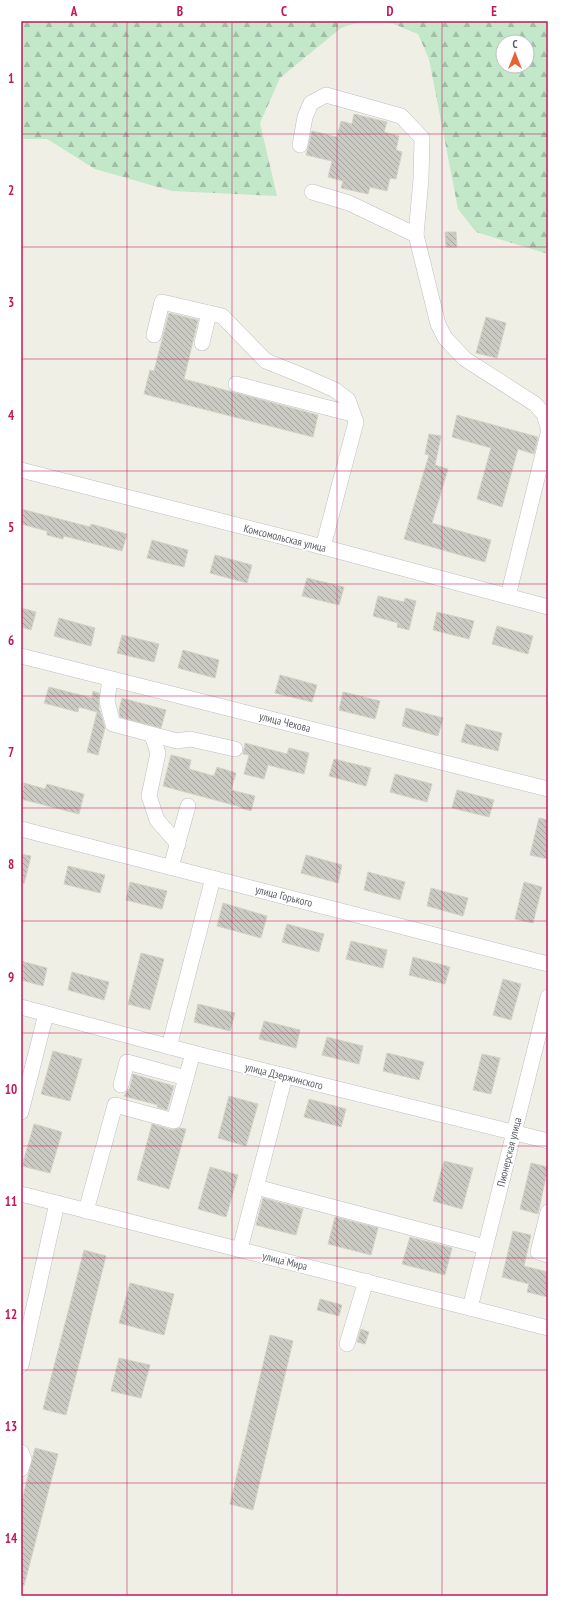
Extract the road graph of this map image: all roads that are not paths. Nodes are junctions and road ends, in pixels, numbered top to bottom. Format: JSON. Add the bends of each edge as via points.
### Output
{"nodes":[{"id":1,"x":300,"y":145,"type":"dead end"},
{"id":2,"x":312,"y":192,"type":"dead end"},
{"id":3,"x":416,"y":235,"type":"junction"},
{"id":4,"x":209,"y":313,"type":"junction"},
{"id":5,"x":154,"y":334,"type":"dead end"},
{"id":6,"x":202,"y":343,"type":"dead end"},
{"id":7,"x":236,"y":384,"type":"dead end"},
{"id":8,"x":352,"y":414,"type":"junction"},
{"id":9,"x":548,"y":428,"type":"edge"},
{"id":10,"x":548,"y":434,"type":"edge"},
{"id":11,"x":21,"y":470,"type":"edge"},
{"id":12,"x":323,"y":547,"type":"junction"},
{"id":13,"x":508,"y":596,"type":"junction"},
{"id":14,"x":548,"y":607,"type":"edge"},
{"id":15,"x":21,"y":656,"type":"edge"},
{"id":16,"x":110,"y":678,"type":"junction"},
{"id":17,"x":152,"y":735,"type":"junction"},
{"id":18,"x":235,"y":749,"type":"dead end"},
{"id":19,"x":548,"y":789,"type":"edge"},
{"id":20,"x":188,"y":806,"type":"dead end"},
{"id":21,"x":21,"y":829,"type":"edge"},
{"id":22,"x":178,"y":844,"type":"junction"},
{"id":23,"x":171,"y":867,"type":"junction"},
{"id":24,"x":213,"y":878,"type":"junction"},
{"id":25,"x":548,"y":964,"type":"edge"},
{"id":26,"x":548,"y":997,"type":"edge"},
{"id":27,"x":21,"y":1007,"type":"edge"},
{"id":28,"x":46,"y":1014,"type":"junction"},
{"id":29,"x":169,"y":1047,"type":"junction"},
{"id":30,"x":193,"y":1053,"type":"junction"},
{"id":31,"x":285,"y":1076,"type":"junction"},
{"id":32,"x":186,"y":1078,"type":"junction"},
{"id":33,"x":121,"y":1085,"type":"dead end"},
{"id":34,"x":21,"y":1112,"type":"edge"},
{"id":35,"x":514,"y":1133,"type":"junction"},
{"id":36,"x":548,"y":1141,"type":"edge"},
{"id":37,"x":256,"y":1187,"type":"junction"},
{"id":38,"x":21,"y":1194,"type":"edge"},
{"id":39,"x":57,"y":1203,"type":"junction"},
{"id":40,"x":86,"y":1210,"type":"junction"},
{"id":41,"x":548,"y":1212,"type":"edge"},
{"id":42,"x":485,"y":1247,"type":"junction"},
{"id":43,"x":240,"y":1249,"type":"junction"},
{"id":44,"x":548,"y":1255,"type":"edge"},
{"id":45,"x":366,"y":1281,"type":"junction"},
{"id":46,"x":470,"y":1308,"type":"junction"},
{"id":47,"x":548,"y":1328,"type":"edge"},
{"id":48,"x":347,"y":1344,"type":"dead end"},
{"id":49,"x":21,"y":1364,"type":"edge"},
{"id":50,"x":21,"y":1452,"type":"edge"},
{"id":51,"x":21,"y":1469,"type":"edge"}],
"edges":[{"from":1,"to":3,"type":"street","via":[[305,117],[311,103],[326,95],[401,116],[422,138]]},
{"from":2,"to":3,"type":"street","via":[[349,203]]},
{"from":3,"to":9,"type":"street","via":[[438,324],[445,338],[465,359],[535,404],[544,414]]},
{"from":4,"to":5,"type":"street","via":[[162,302]]},
{"from":4,"to":6,"type":"street"},
{"from":4,"to":8,"type":"street","via":[[222,316],[266,361],[344,396],[348,400]]},
{"from":7,"to":8,"type":"street"},
{"from":8,"to":12,"type":"street","via":[[356,422]]},
{"from":10,"to":13,"type":"street"},
{"from":11,"to":12,"type":"street","name":"Комсомольская улица"},
{"from":12,"to":13,"type":"street","name":"Комсомольская улица"},
{"from":13,"to":14,"type":"street","name":"Комсомольская улица"},
{"from":15,"to":16,"type":"street","name":"улица Чехова"},
{"from":16,"to":17,"type":"street","via":[[107,701],[113,724]]},
{"from":16,"to":19,"type":"street","name":"улица Чехова"},
{"from":17,"to":18,"type":"street","via":[[177,741],[190,739]]},
{"from":17,"to":22,"type":"street","via":[[158,753],[149,796],[157,820]]},
{"from":20,"to":22,"type":"street"},
{"from":21,"to":23,"type":"street","name":"улица Горького"},
{"from":22,"to":23,"type":"street"},
{"from":23,"to":24,"type":"street","name":"улица Горького"},
{"from":24,"to":25,"type":"street","name":"улица Горького"},
{"from":24,"to":29,"type":"street"},
{"from":26,"to":35,"type":"street","name":"Пионерская улица"},
{"from":27,"to":28,"type":"street","name":"улица Дзержинского"},
{"from":28,"to":29,"type":"street","name":"улица Дзержинского"},
{"from":28,"to":34,"type":"street"},
{"from":29,"to":30,"type":"street","name":"улица Дзержинского"},
{"from":30,"to":31,"type":"street","name":"улица Дзержинского"},
{"from":30,"to":32,"type":"street"},
{"from":31,"to":35,"type":"street","name":"улица Дзержинского"},
{"from":31,"to":37,"type":"street"},
{"from":32,"to":33,"type":"street","via":[[127,1062]]},
{"from":32,"to":40,"type":"street","via":[[174,1121],[116,1105]]},
{"from":35,"to":36,"type":"street","name":"улица Дзержинского"},
{"from":35,"to":42,"type":"street","name":"Пионерская улица"},
{"from":37,"to":42,"type":"street"},
{"from":37,"to":43,"type":"street"},
{"from":38,"to":39,"type":"street","name":"улица Мира"},
{"from":39,"to":40,"type":"street","name":"улица Мира"},
{"from":39,"to":49,"type":"street"},
{"from":40,"to":43,"type":"street","name":"улица Мира"},
{"from":41,"to":44,"type":"street","via":[[538,1252]]},
{"from":42,"to":46,"type":"street","name":"Пионерская улица"},
{"from":43,"to":45,"type":"street","name":"улица Мира"},
{"from":45,"to":46,"type":"street","name":"улица Мира"},
{"from":45,"to":48,"type":"street"},
{"from":46,"to":47,"type":"street","name":"улица Мира"},
{"from":50,"to":51,"type":"street","via":[[24,1459]]}]}
